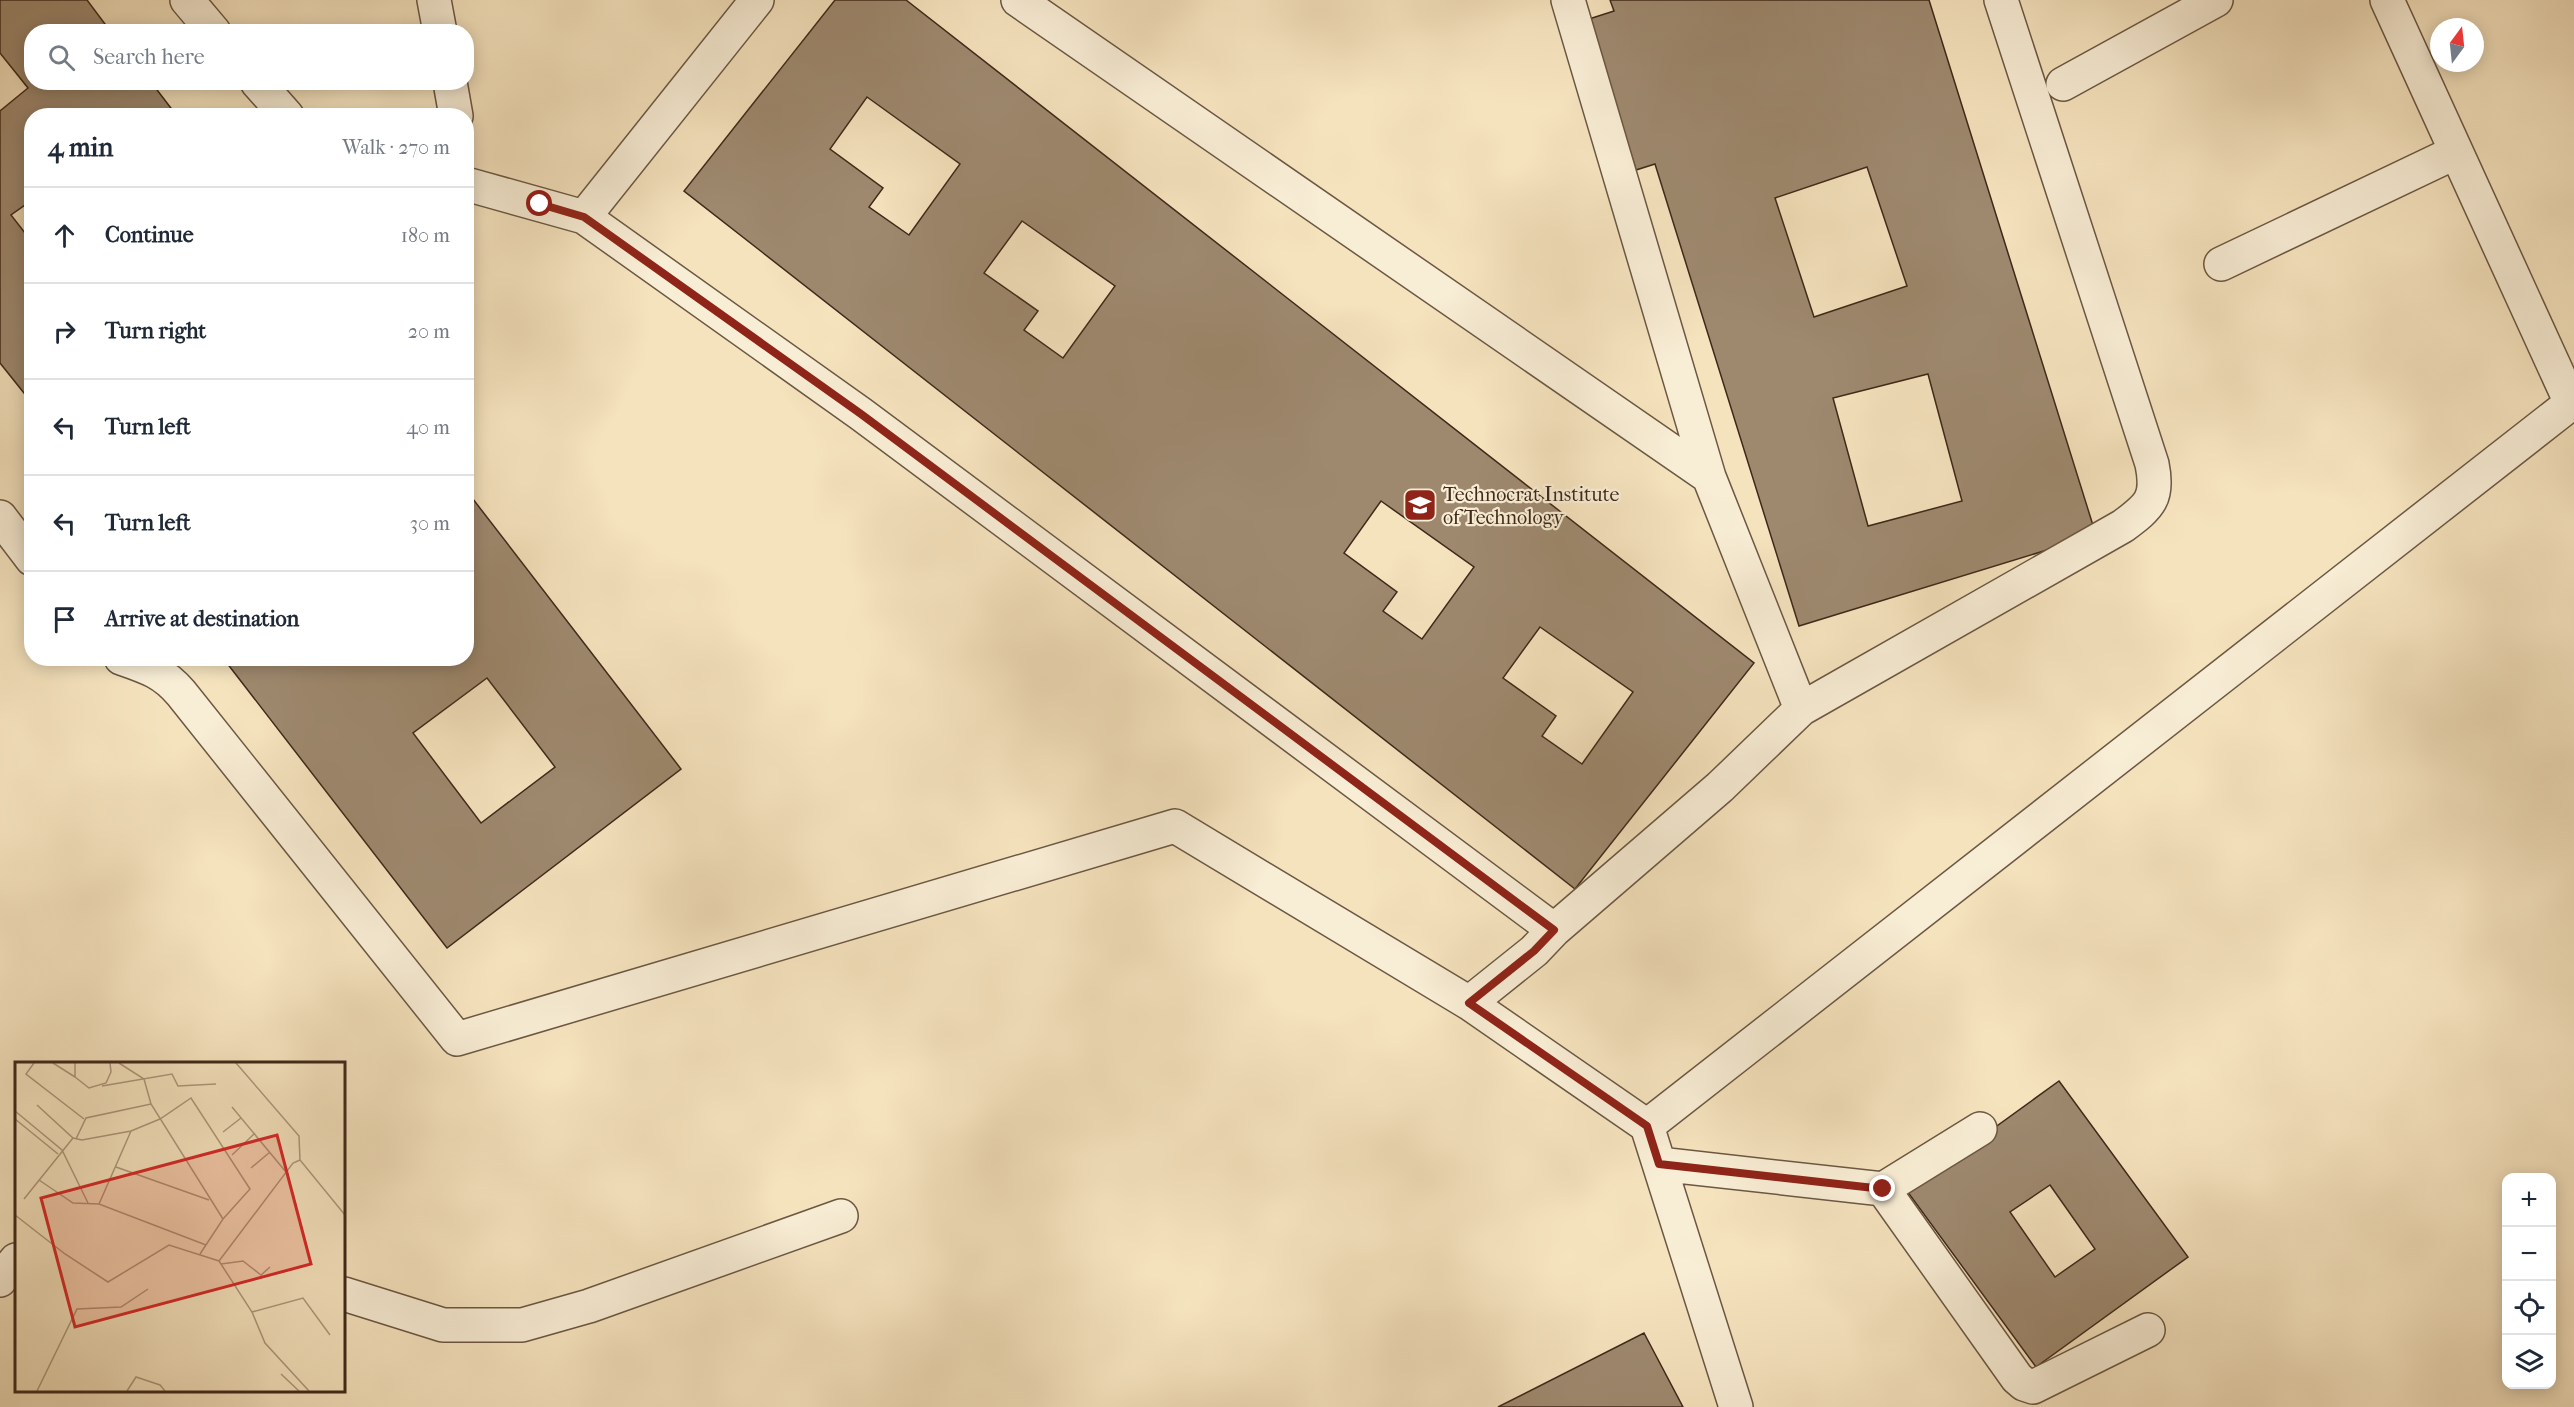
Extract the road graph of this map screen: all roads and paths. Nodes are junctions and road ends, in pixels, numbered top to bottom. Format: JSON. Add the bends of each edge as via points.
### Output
{"nodes":[{"id":1,"x":187,"y":0,"type":"edge"},
{"id":2,"x":434,"y":0,"type":"edge"},
{"id":3,"x":757,"y":0,"type":"edge"},
{"id":4,"x":1018,"y":0,"type":"edge"},
{"id":5,"x":1568,"y":0,"type":"edge"},
{"id":6,"x":2001,"y":0,"type":"edge"},
{"id":7,"x":2216,"y":0,"type":"edge"},
{"id":8,"x":2387,"y":0,"type":"edge"},
{"id":9,"x":207,"y":24,"type":"edge"},
{"id":10,"x":438,"y":24,"type":"edge"},
{"id":11,"x":2063,"y":84,"type":"dead end"},
{"id":12,"x":264,"y":90,"type":"edge"},
{"id":13,"x":451,"y":90,"type":"edge"},
{"id":14,"x":280,"y":108,"type":"edge"},
{"id":15,"x":455,"y":108,"type":"edge"},
{"id":16,"x":2456,"y":152,"type":"junction"},
{"id":17,"x":474,"y":181,"type":"edge"},
{"id":18,"x":584,"y":217,"type":"junction"},
{"id":19,"x":2221,"y":264,"type":"dead end"},
{"id":20,"x":2573,"y":402,"type":"edge"},
{"id":21,"x":1709,"y":477,"type":"junction"},
{"id":22,"x":0,"y":517,"type":"edge"},
{"id":23,"x":24,"y":549,"type":"edge"},
{"id":24,"x":143,"y":666,"type":"edge"},
{"id":25,"x":1801,"y":709,"type":"junction"},
{"id":26,"x":1554,"y":930,"type":"junction"},
{"id":27,"x":1469,"y":1003,"type":"junction"},
{"id":28,"x":1647,"y":1126,"type":"junction"},
{"id":29,"x":1980,"y":1129,"type":"dead end"},
{"id":30,"x":1659,"y":1164,"type":"junction"},
{"id":31,"x":1883,"y":1189,"type":"junction"},
{"id":32,"x":841,"y":1216,"type":"dead end"},
{"id":33,"x":15,"y":1261,"type":"edge"},
{"id":34,"x":0,"y":1280,"type":"edge"},
{"id":35,"x":345,"y":1294,"type":"edge"},
{"id":36,"x":2148,"y":1330,"type":"dead end"},
{"id":37,"x":1736,"y":1407,"type":"edge"}],
"edges":[{"from":1,"to":9,"type":"street"},
{"from":2,"to":10,"type":"street"},
{"from":3,"to":18,"type":"street"},
{"from":4,"to":21,"type":"street"},
{"from":5,"to":21,"type":"street"},
{"from":6,"to":25,"type":"street","via":[[2152,464],[2156,483],[2152,500],[2123,526]]},
{"from":7,"to":11,"type":"street"},
{"from":8,"to":16,"type":"street"},
{"from":12,"to":14,"type":"street"},
{"from":13,"to":15,"type":"street"},
{"from":16,"to":19,"type":"street"},
{"from":16,"to":20,"type":"street"},
{"from":17,"to":18,"type":"street"},
{"from":18,"to":26,"type":"street","via":[[861,414]]},
{"from":20,"to":28,"type":"street"},
{"from":21,"to":25,"type":"street"},
{"from":22,"to":23,"type":"street"},
{"from":24,"to":27,"type":"street","via":[[168,678],[181,693],[457,1039],[1176,826]]},
{"from":25,"to":26,"type":"street","via":[[1720,787]]},
{"from":26,"to":27,"type":"street"},
{"from":27,"to":28,"type":"street"},
{"from":28,"to":30,"type":"street"},
{"from":29,"to":31,"type":"street"},
{"from":30,"to":31,"type":"street"},
{"from":30,"to":37,"type":"street"},
{"from":31,"to":36,"type":"street","via":[[2024,1384],[2041,1385]]},
{"from":32,"to":35,"type":"street","via":[[589,1306],[522,1325],[443,1325]]},
{"from":33,"to":34,"type":"street"}]}
